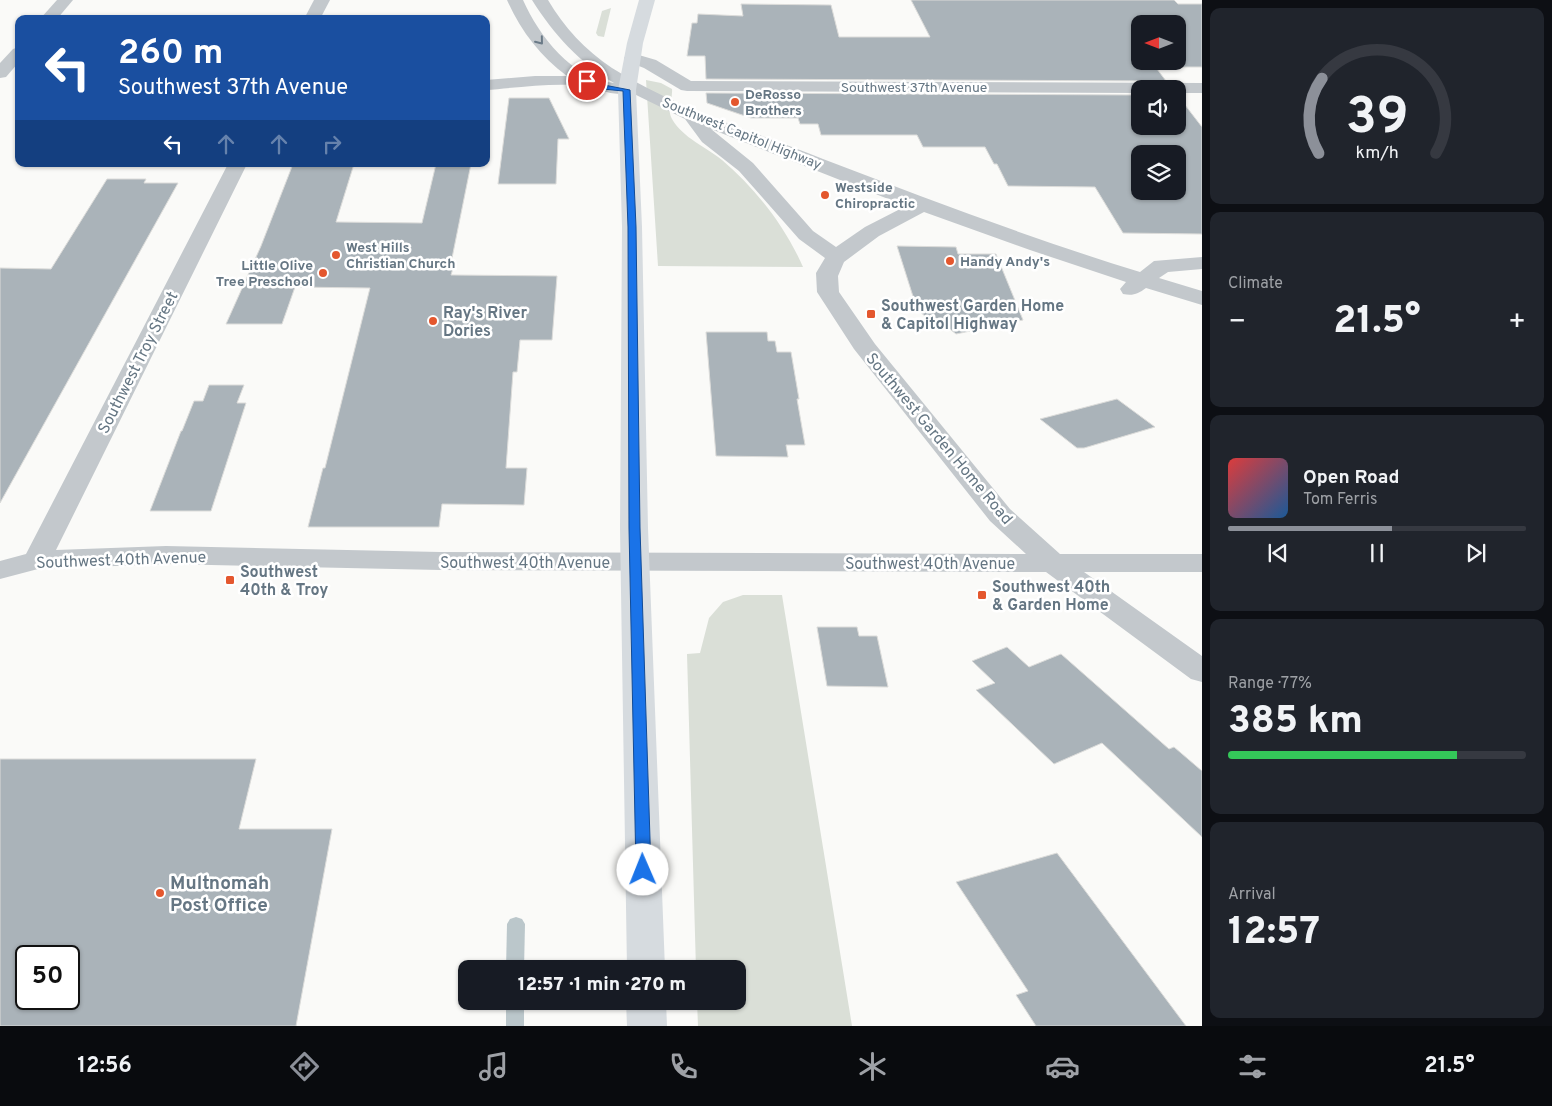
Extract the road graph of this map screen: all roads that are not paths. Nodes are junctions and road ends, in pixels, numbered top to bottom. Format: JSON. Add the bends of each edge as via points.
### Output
{"nodes":[{"id":1,"x":65,"y":0,"type":"edge"},
{"id":2,"x":322,"y":0,"type":"edge"},
{"id":3,"x":515,"y":0,"type":"edge"},
{"id":4,"x":540,"y":0,"type":"edge"},
{"id":5,"x":647,"y":0,"type":"edge"},
{"id":6,"x":52,"y":15,"type":"edge"},
{"id":7,"x":314,"y":15,"type":"edge"},
{"id":8,"x":632,"y":58,"type":"junction"},
{"id":9,"x":15,"y":59,"type":"edge"},
{"id":10,"x":3,"y":80,"type":"edge"},
{"id":11,"x":587,"y":81,"type":"junction"},
{"id":12,"x":490,"y":85,"type":"edge"},
{"id":13,"x":687,"y":86,"type":"junction"},
{"id":14,"x":1202,"y":88,"type":"edge"},
{"id":15,"x":627,"y":90,"type":"junction"},
{"id":16,"x":236,"y":167,"type":"edge"},
{"id":17,"x":923,"y":205,"type":"junction"},
{"id":18,"x":837,"y":257,"type":"junction"},
{"id":19,"x":1202,"y":263,"type":"edge"},
{"id":20,"x":1135,"y":285,"type":"junction"},
{"id":21,"x":1202,"y":298,"type":"edge"},
{"id":22,"x":37,"y":560,"type":"junction"},
{"id":23,"x":636,"y":563,"type":"junction"},
{"id":24,"x":1053,"y":563,"type":"junction"},
{"id":25,"x":1202,"y":564,"type":"edge"},
{"id":26,"x":0,"y":570,"type":"edge"},
{"id":27,"x":1202,"y":671,"type":"edge"},
{"id":28,"x":646,"y":960,"type":"edge"},
{"id":29,"x":646,"y":1010,"type":"edge"},
{"id":30,"x":647,"y":1026,"type":"edge"}],
"edges":[{"from":1,"to":6,"type":"street"},
{"from":2,"to":7,"type":"street"},
{"from":3,"to":11,"type":"street","one_way":true,"via":[[537,38],[572,73]]},
{"from":4,"to":17,"type":"street","name":"Southwest Capitol Highway","via":[[568,40],[606,71],[645,93],[707,121]]},
{"from":5,"to":8,"type":"main road"},
{"from":8,"to":13,"type":"street","via":[[650,64]]},
{"from":8,"to":15,"type":"main road"},
{"from":9,"to":10,"type":"street"},
{"from":11,"to":12,"type":"street"},
{"from":11,"to":15,"type":"street"},
{"from":13,"to":14,"type":"street","name":"Southwest 37th Avenue"},
{"from":13,"to":18,"type":"street","via":[[695,123],[701,132],[746,167],[806,235]]},
{"from":15,"to":23,"type":"main road"},
{"from":16,"to":22,"type":"street","name":"Southwest Troy Street"},
{"from":17,"to":18,"type":"street","name":"Southwest Garden Home Road","via":[[856,242]]},
{"from":17,"to":20,"type":"street","name":"Southwest Capitol Highway"},
{"from":18,"to":24,"type":"street","name":"Southwest Garden Home Road","via":[[829,266],[828,292],[866,349],[1000,515]]},
{"from":19,"to":20,"type":"street","via":[[1162,266]]},
{"from":20,"to":21,"type":"street","name":"Southwest Capitol Highway"},
{"from":22,"to":23,"type":"street","name":"Southwest 40th Avenue","via":[[211,555]]},
{"from":22,"to":26,"type":"street","name":"Southwest 40th Avenue"},
{"from":23,"to":24,"type":"street","name":"Southwest 40th Avenue"},
{"from":23,"to":28,"type":"main road"},
{"from":24,"to":25,"type":"street","name":"Southwest 40th Avenue"},
{"from":24,"to":27,"type":"street","name":"Southwest Garden Home Road"},
{"from":29,"to":30,"type":"main road"}]}
